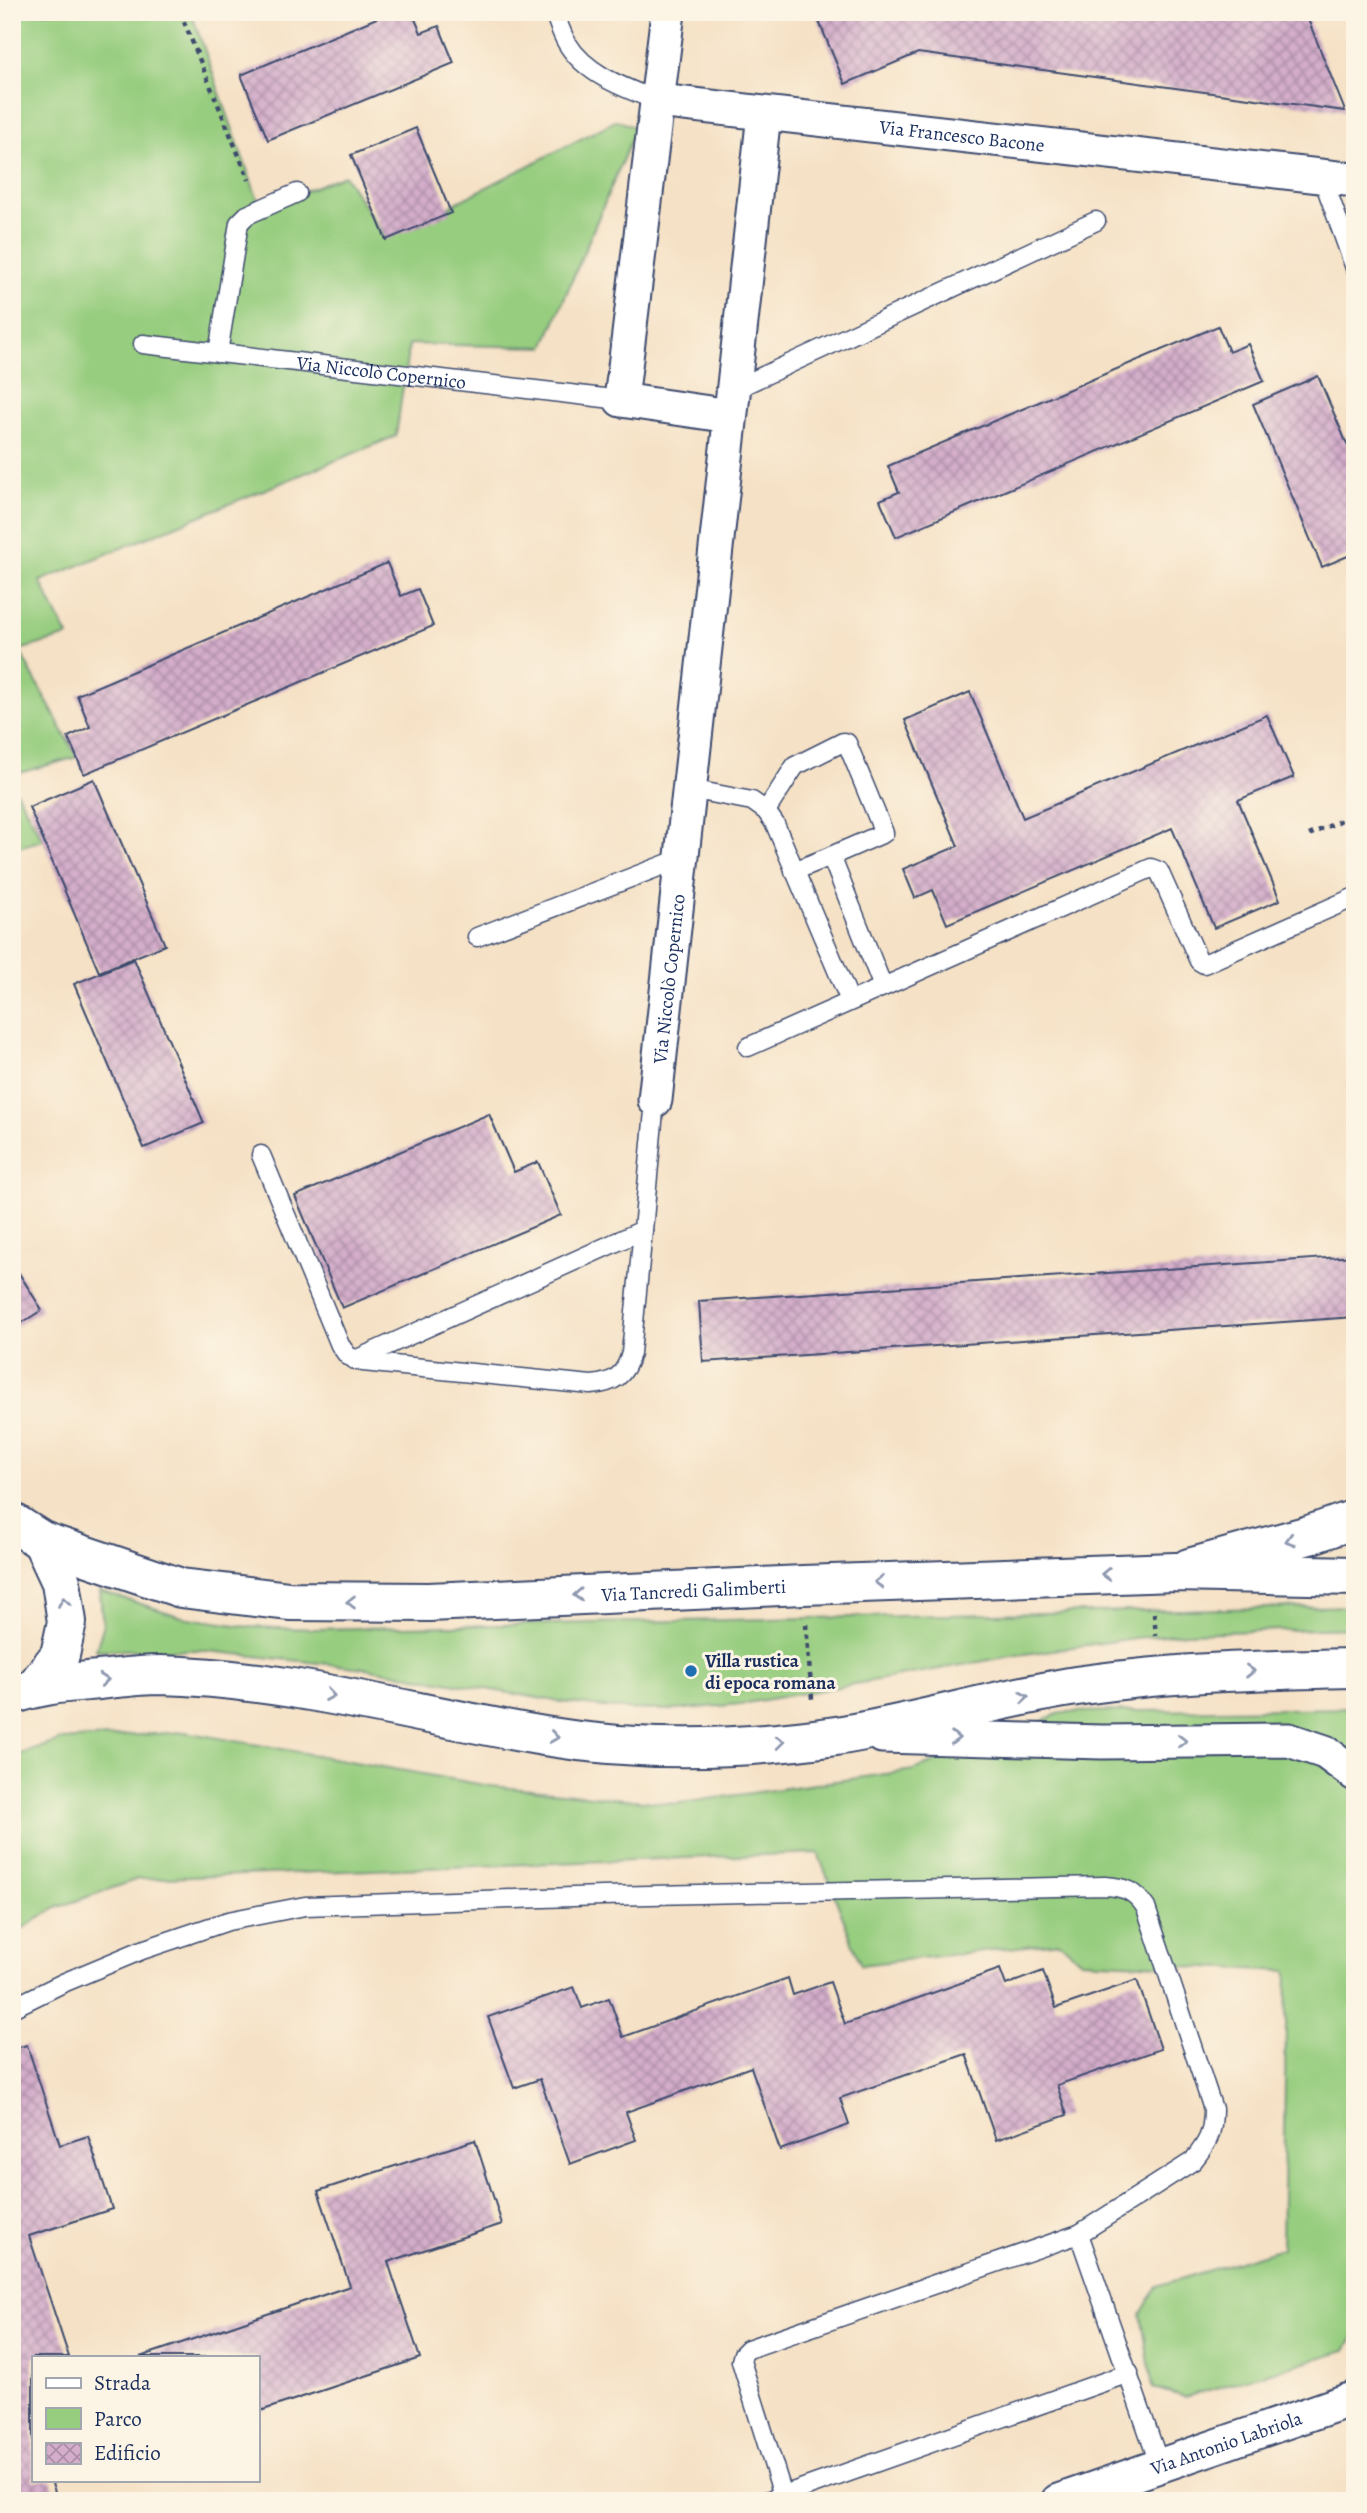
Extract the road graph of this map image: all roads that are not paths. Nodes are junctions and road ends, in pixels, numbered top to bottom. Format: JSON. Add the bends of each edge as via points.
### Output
{"nodes":[{"id":1,"x":554,"y":12,"type":"edge"},
{"id":2,"x":668,"y":12,"type":"edge"},
{"id":3,"x":658,"y":101,"type":"junction"},
{"id":4,"x":764,"y":114,"type":"junction"},
{"id":5,"x":1322,"y":176,"type":"junction"},
{"id":6,"x":1355,"y":180,"type":"edge"},
{"id":7,"x":297,"y":194,"type":"dead end"},
{"id":8,"x":1096,"y":221,"type":"dead end"},
{"id":9,"x":1355,"y":268,"type":"edge"},
{"id":10,"x":143,"y":344,"type":"dead end"},
{"id":11,"x":218,"y":353,"type":"junction"},
{"id":12,"x":621,"y":400,"type":"junction"},
{"id":13,"x":732,"y":403,"type":"junction"},
{"id":14,"x":690,"y":789,"type":"junction"},
{"id":15,"x":766,"y":811,"type":"junction"},
{"id":16,"x":831,"y":856,"type":"junction"},
{"id":17,"x":682,"y":858,"type":"junction"},
{"id":18,"x":794,"y":870,"type":"junction"},
{"id":19,"x":1355,"y":897,"type":"edge"},
{"id":20,"x":477,"y":937,"type":"dead end"},
{"id":21,"x":883,"y":987,"type":"junction"},
{"id":22,"x":850,"y":1001,"type":"junction"},
{"id":23,"x":748,"y":1047,"type":"dead end"},
{"id":24,"x":655,"y":1100,"type":"joint"},
{"id":25,"x":261,"y":1155,"type":"dead end"},
{"id":26,"x":643,"y":1230,"type":"junction"},
{"id":27,"x":355,"y":1360,"type":"junction"},
{"id":28,"x":1355,"y":1519,"type":"edge"},
{"id":29,"x":27,"y":1532,"type":"edge"},
{"id":30,"x":1175,"y":1572,"type":"junction"},
{"id":31,"x":1355,"y":1576,"type":"edge"},
{"id":32,"x":1355,"y":1668,"type":"edge"},
{"id":33,"x":24,"y":1690,"type":"edge"},
{"id":34,"x":837,"y":1735,"type":"junction"},
{"id":35,"x":1355,"y":1774,"type":"edge"},
{"id":36,"x":12,"y":2008,"type":"edge"},
{"id":37,"x":1079,"y":2234,"type":"junction"},
{"id":38,"x":1129,"y":2373,"type":"junction"},
{"id":39,"x":1355,"y":2398,"type":"edge"},
{"id":40,"x":1160,"y":2466,"type":"junction"},
{"id":41,"x":775,"y":2498,"type":"edge"},
{"id":42,"x":1058,"y":2501,"type":"edge"}],
"edges":[{"from":1,"to":3,"type":"lane","via":[[566,43],[579,58],[613,83]]},
{"from":2,"to":3,"type":"street"},
{"from":3,"to":4,"type":"street","name":"Via Francesco Bacone"},
{"from":3,"to":12,"type":"street"},
{"from":4,"to":5,"type":"street","name":"Via Francesco Bacone"},
{"from":4,"to":13,"type":"street","name":"Via Niccolò Copernico"},
{"from":5,"to":6,"type":"street","name":"Via Francesco Bacone"},
{"from":5,"to":9,"type":"lane"},
{"from":7,"to":11,"type":"lane","via":[[247,215],[239,223]]},
{"from":8,"to":13,"type":"lane"},
{"from":10,"to":11,"type":"lane","name":"Via Niccolò Copernico"},
{"from":11,"to":12,"type":"lane","name":"Via Niccolò Copernico"},
{"from":12,"to":13,"type":"street","name":"Via Niccolò Copernico"},
{"from":13,"to":14,"type":"street","name":"Via Niccolò Copernico"},
{"from":14,"to":15,"type":"lane","via":[[752,802]]},
{"from":14,"to":17,"type":"street","name":"Via Niccolò Copernico"},
{"from":15,"to":16,"type":"lane","via":[[795,766],[847,743],[884,833]]},
{"from":15,"to":18,"type":"lane"},
{"from":16,"to":18,"type":"lane"},
{"from":16,"to":21,"type":"lane"},
{"from":17,"to":20,"type":"lane","name":"Via Niccolò Copernico"},
{"from":17,"to":24,"type":"street","name":"Via Niccolò Copernico"},
{"from":18,"to":22,"type":"lane"},
{"from":19,"to":21,"type":"lane","via":[[1205,964],[1199,961],[1159,871],[1151,868]]},
{"from":21,"to":22,"type":"lane"},
{"from":22,"to":23,"type":"lane"},
{"from":24,"to":26,"type":"lane"},
{"from":25,"to":27,"type":"lane","via":[[340,1345]]},
{"from":26,"to":27,"type":"lane"},
{"from":26,"to":27,"type":"lane","via":[[631,1353],[619,1378],[606,1384]]},
{"from":28,"to":30,"type":"main road","one_way":true},
{"from":30,"to":29,"type":"main road","name":"Via Tancredi Galimberti","one_way":true,"via":[[429,1602],[289,1601],[181,1588]]},
{"from":33,"to":29,"type":"main road","name":"Via Tancredi Galimberti","one_way":true,"via":[[60,1655],[67,1622],[61,1582]]},
{"from":30,"to":31,"type":"main road","name":"Via Tancredi Galimberti"},
{"from":34,"to":32,"type":"main road","name":"Via Tancredi Galimberti","one_way":true,"via":[[1081,1685],[1232,1671]]},
{"from":33,"to":34,"type":"main road","name":"Via Tancredi Galimberti","one_way":true,"via":[[159,1675],[264,1684],[544,1736],[631,1747],[733,1747]]},
{"from":34,"to":35,"type":"street","name":"Via Tancredi Galimberti","one_way":true,"via":[[1102,1742],[1289,1740],[1325,1752]]},
{"from":36,"to":37,"type":"lane","via":[[142,1950],[228,1921],[306,1906],[1121,1887],[1139,1897],[1146,1908],[1213,2109],[1213,2129],[1193,2161]]},
{"from":37,"to":38,"type":"lane"},
{"from":37,"to":41,"type":"lane","via":[[748,2349],[741,2361]]},
{"from":38,"to":40,"type":"lane"},
{"from":38,"to":41,"type":"lane"},
{"from":39,"to":40,"type":"street","name":"Via Antonio Labriola"},
{"from":40,"to":42,"type":"street","name":"Via Antonio Labriola"}]}
